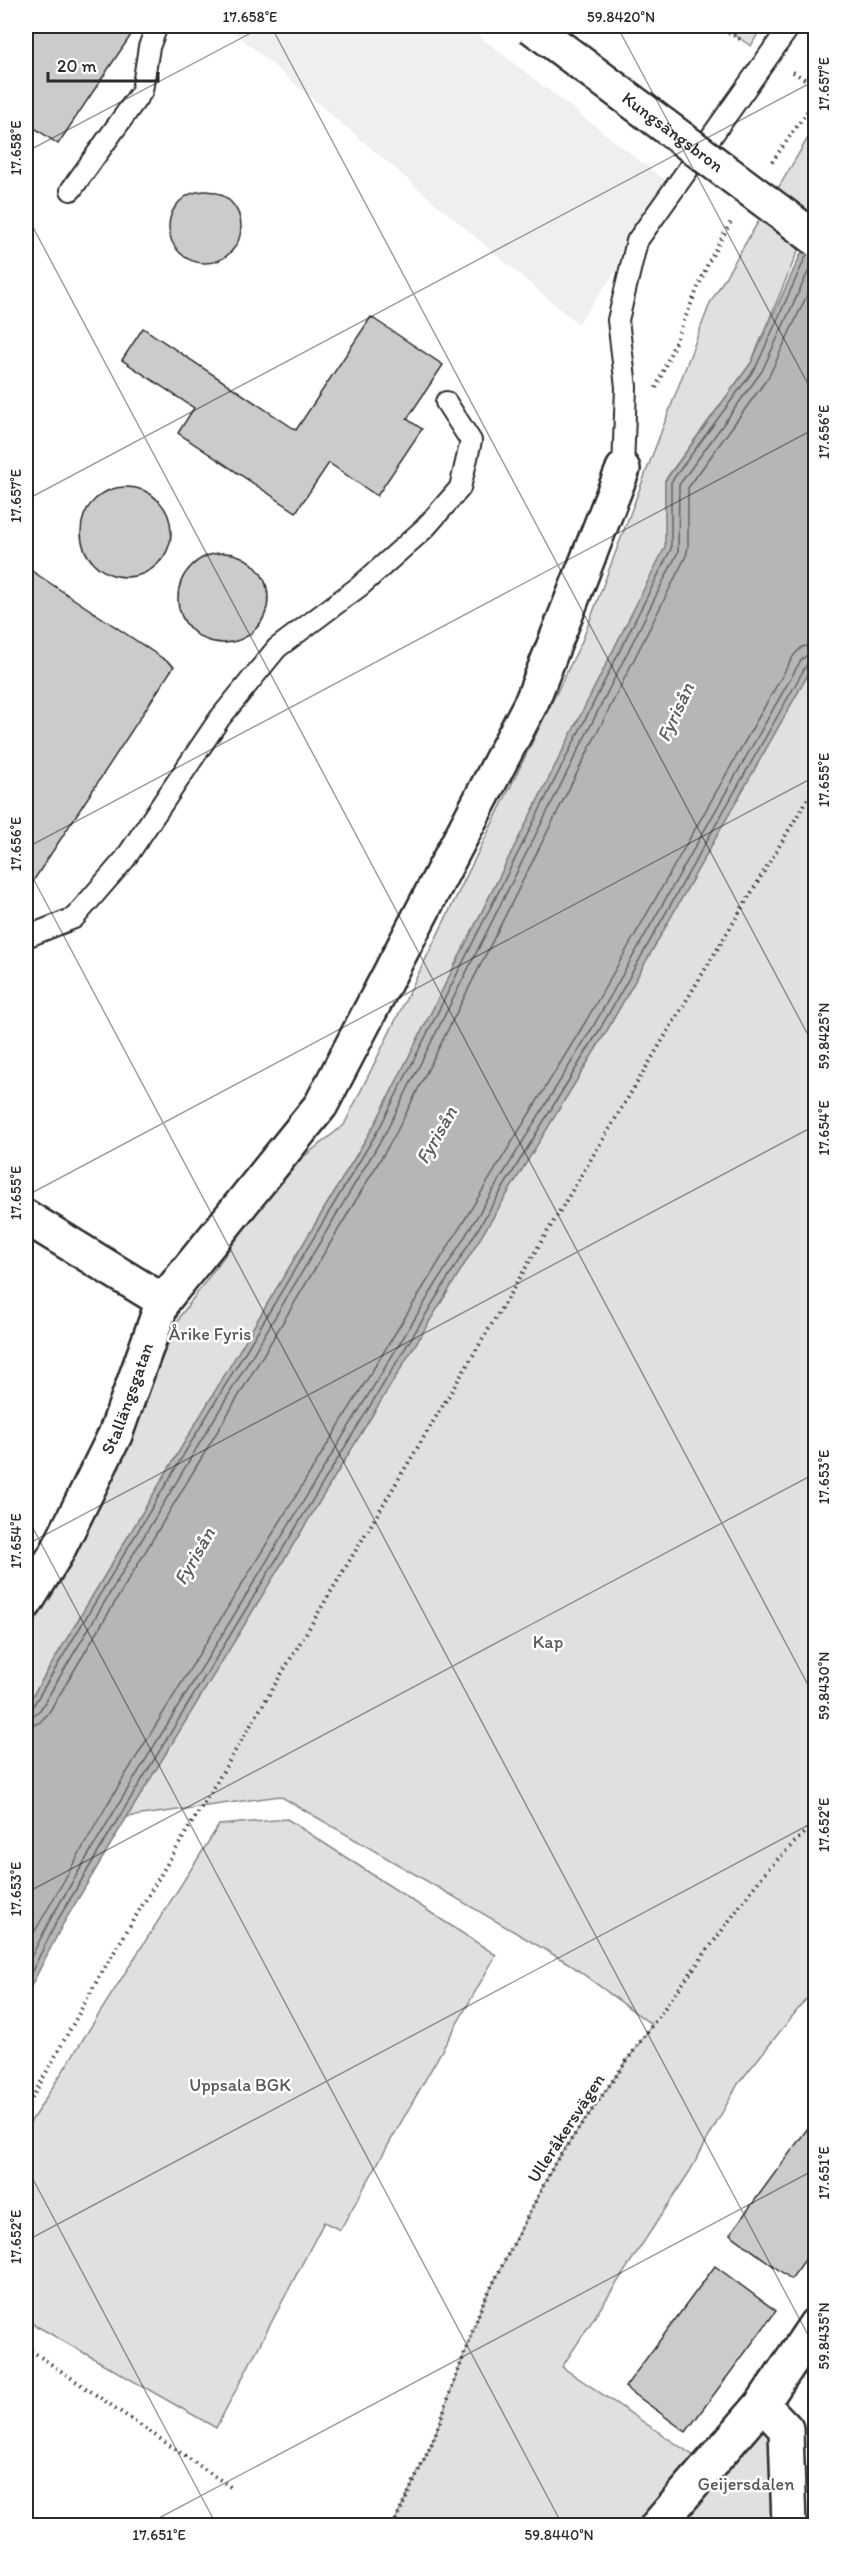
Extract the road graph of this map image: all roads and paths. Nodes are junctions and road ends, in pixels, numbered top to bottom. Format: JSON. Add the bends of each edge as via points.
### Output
{"nodes":[{"id":1,"x":156,"y":26,"type":"edge"},
{"id":2,"x":531,"y":26,"type":"edge"},
{"id":3,"x":790,"y":26,"type":"edge"},
{"id":4,"x":816,"y":99,"type":"edge"},
{"id":5,"x":768,"y":167,"type":"dead end"},
{"id":6,"x":71,"y":190,"type":"dead end"},
{"id":7,"x":735,"y":216,"type":"dead end"},
{"id":8,"x":816,"y":239,"type":"edge"},
{"id":9,"x":655,"y":392,"type":"dead end"},
{"id":10,"x":446,"y":402,"type":"dead end"},
{"id":11,"x":623,"y":469,"type":"joint"},
{"id":12,"x":816,"y":785,"type":"edge"},
{"id":13,"x":26,"y":937,"type":"edge"},
{"id":14,"x":26,"y":1217,"type":"edge"},
{"id":15,"x":163,"y":1301,"type":"junction"},
{"id":16,"x":26,"y":1602,"type":"edge"},
{"id":17,"x":816,"y":1821,"type":"edge"},
{"id":18,"x":26,"y":2109,"type":"edge"},
{"id":19,"x":816,"y":2324,"type":"edge"},
{"id":20,"x":26,"y":2347,"type":"edge"},
{"id":21,"x":762,"y":2404,"type":"junction"},
{"id":22,"x":232,"y":2488,"type":"dead end"},
{"id":23,"x":393,"y":2526,"type":"edge"},
{"id":24,"x":657,"y":2526,"type":"edge"},
{"id":25,"x":789,"y":2526,"type":"edge"}],
"edges":[{"from":1,"to":6,"type":"lane","via":[[142,91]]},
{"from":2,"to":8,"type":"street","name":"Kungsängsbron","bridge":true},
{"from":3,"to":11,"type":"lane","via":[[637,241],[618,320],[626,387]]},
{"from":4,"to":5,"type":"path"},
{"from":7,"to":9,"type":"path","via":[[709,261]]},
{"from":10,"to":13,"type":"lane","via":[[471,441],[460,488],[425,528],[360,586],[277,648],[220,718],[125,859],[74,918]]},
{"from":11,"to":15,"type":"street","name":"Stallängsgatan","via":[[532,701],[321,1105]]},
{"from":12,"to":18,"type":"path","via":[[98,1979]]},
{"from":14,"to":15,"type":"street"},
{"from":15,"to":16,"type":"street","name":"Stallängsgatan","via":[[115,1435],[57,1552]]},
{"from":17,"to":23,"type":"path","name":"Ulleråkersvägen","via":[[766,1871],[556,2161],[482,2305],[432,2443]]},
{"from":19,"to":21,"type":"street"},
{"from":20,"to":22,"type":"path"},
{"from":21,"to":24,"type":"street"},
{"from":21,"to":25,"type":"street","via":[[786,2429]]}]}
